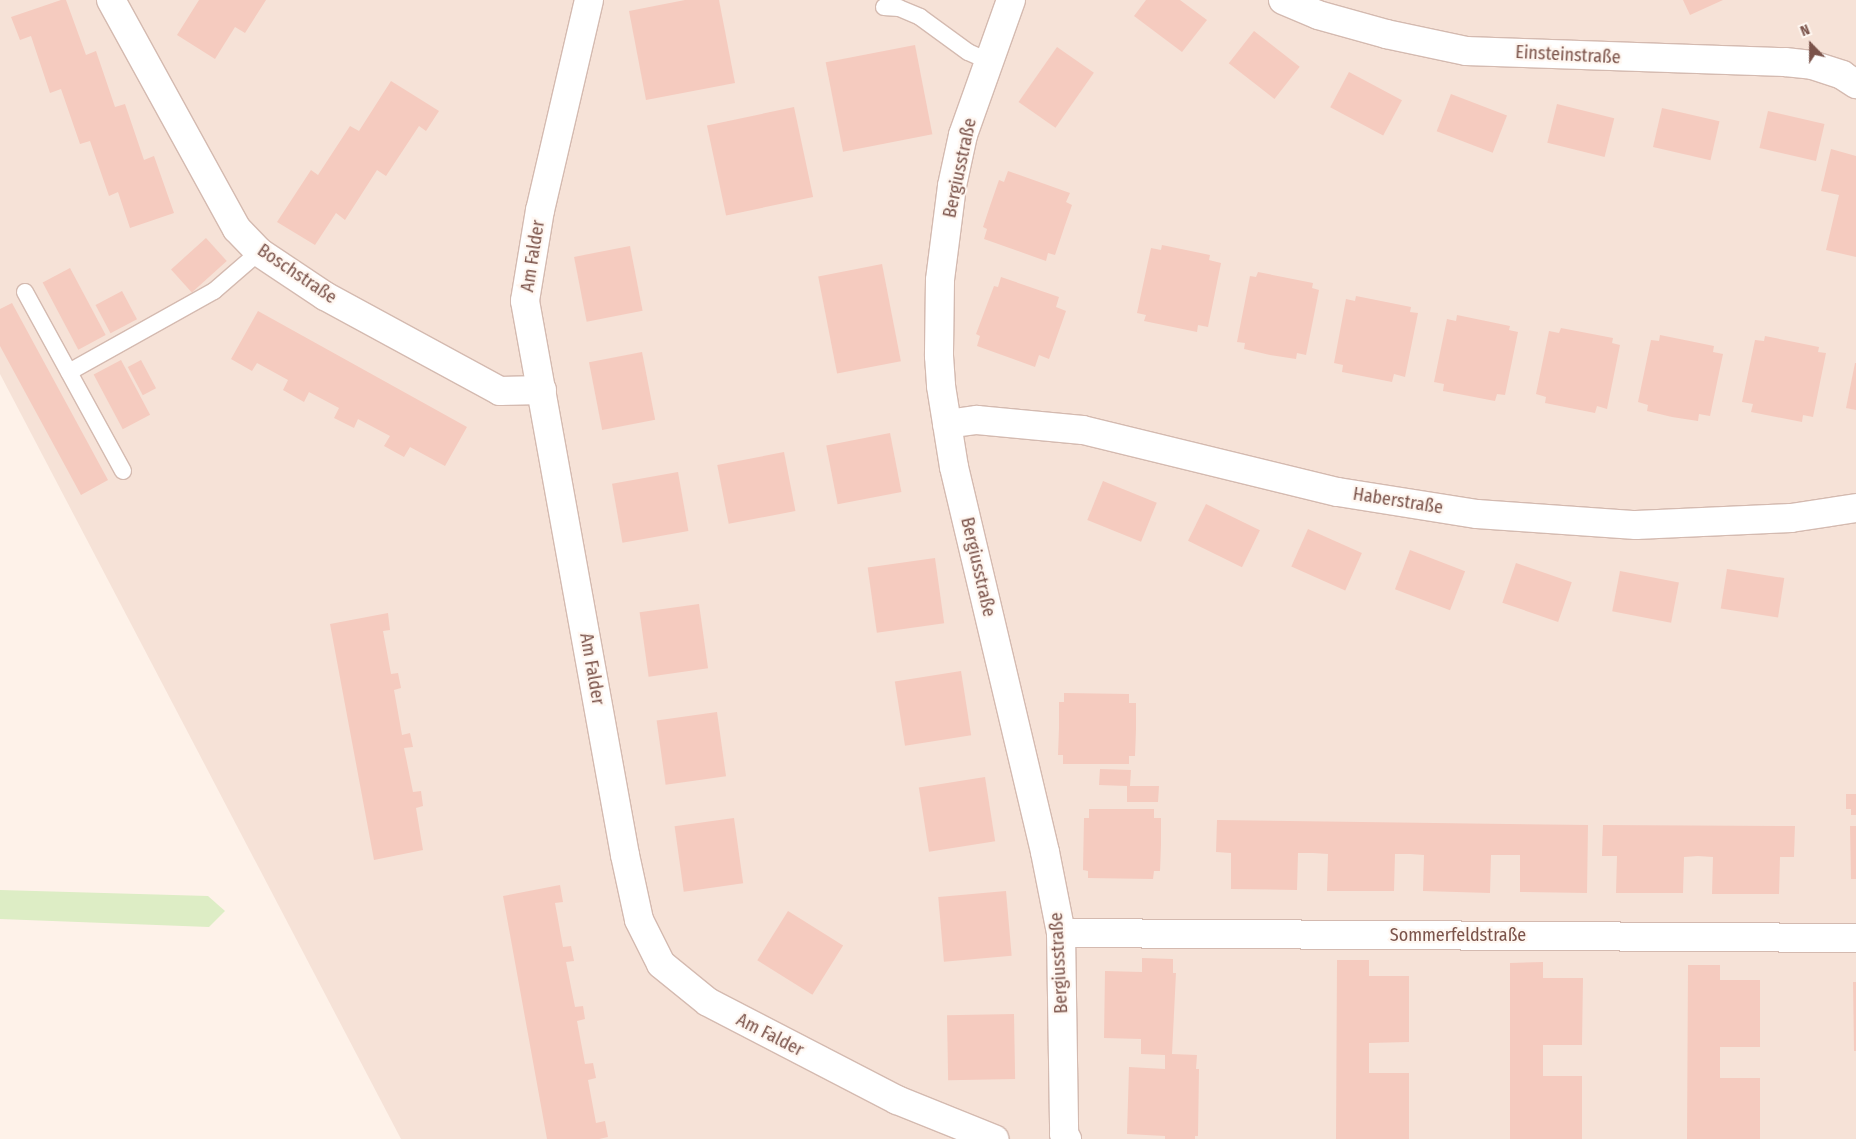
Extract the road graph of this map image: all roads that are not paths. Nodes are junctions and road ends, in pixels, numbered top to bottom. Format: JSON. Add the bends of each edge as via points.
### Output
{"nodes":[{"id":1,"x":111,"y":0,"type":"edge"},
{"id":2,"x":589,"y":0,"type":"edge"},
{"id":3,"x":1011,"y":0,"type":"edge"},
{"id":4,"x":1283,"y":0,"type":"edge"},
{"id":5,"x":884,"y":7,"type":"dead end"},
{"id":6,"x":990,"y":62,"type":"junction"},
{"id":7,"x":1856,"y":84,"type":"edge"},
{"id":8,"x":259,"y":252,"type":"junction"},
{"id":9,"x":25,"y":292,"type":"dead end"},
{"id":10,"x":69,"y":372,"type":"junction"},
{"id":11,"x":542,"y":390,"type":"junction"},
{"id":12,"x":946,"y":424,"type":"junction"},
{"id":13,"x":123,"y":471,"type":"dead end"},
{"id":14,"x":1856,"y":508,"type":"edge"},
{"id":15,"x":1061,"y":933,"type":"junction"},
{"id":16,"x":1856,"y":938,"type":"edge"},
{"id":17,"x":994,"y":1139,"type":"edge"},
{"id":18,"x":1066,"y":1139,"type":"edge"}],
"edges":[{"from":1,"to":8,"type":"street","name":"Boschstraße","via":[[238,229]]},
{"from":2,"to":11,"type":"street","name":"Am Falder","via":[[540,210],[525,301]]},
{"from":3,"to":6,"type":"street","name":"Bergiusstraße"},
{"from":4,"to":7,"type":"street","name":"Einsteinstraße","via":[[1327,18],[1466,51],[1785,62],[1812,65],[1842,75]]},
{"from":5,"to":6,"type":"lane","via":[[899,8],[920,17],[968,52]]},
{"from":6,"to":12,"type":"street","name":"Bergiusstraße","via":[[964,134],[952,186],[940,280],[939,356]]},
{"from":8,"to":10,"type":"lane","via":[[214,292]]},
{"from":8,"to":11,"type":"street","name":"Boschstraße","via":[[325,296],[500,391]]},
{"from":9,"to":10,"type":"lane"},
{"from":10,"to":13,"type":"lane"},
{"from":11,"to":17,"type":"street","name":"Am Falder","via":[[624,855],[639,920],[661,964],[708,1002],[896,1100]]},
{"from":12,"to":14,"type":"street","name":"Haberstraße","via":[[977,420],[1083,430],[1338,492],[1477,514],[1636,525],[1790,518]]},
{"from":12,"to":15,"type":"street","name":"Bergiusstraße"},
{"from":15,"to":16,"type":"street","name":"Sommerfeldstraße"},
{"from":15,"to":18,"type":"street","name":"Bergiusstraße"}]}
